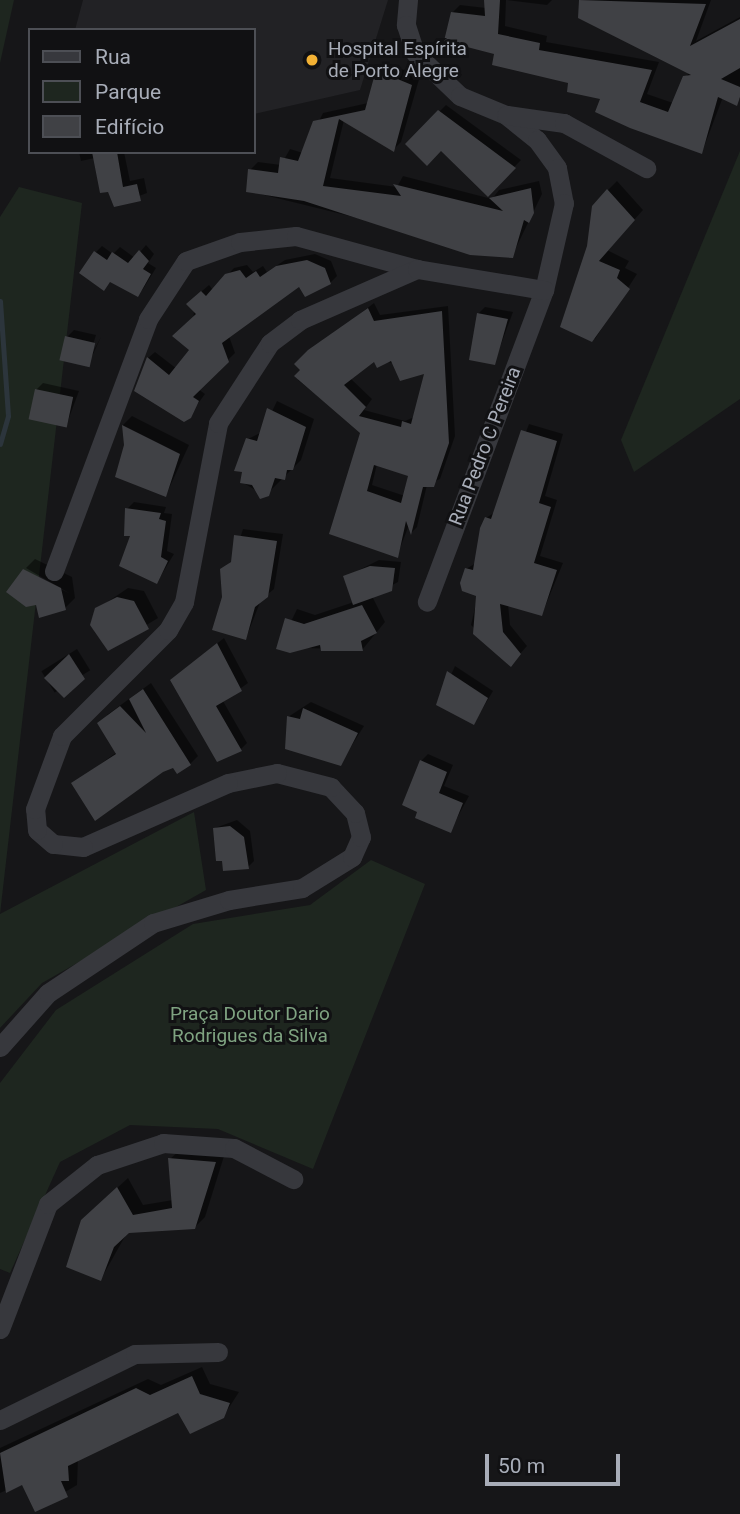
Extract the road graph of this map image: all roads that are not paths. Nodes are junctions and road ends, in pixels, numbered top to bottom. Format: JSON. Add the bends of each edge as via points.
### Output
{"nodes":[{"id":1,"x":408,"y":0,"type":"edge"},
{"id":2,"x":506,"y":115,"type":"junction"},
{"id":3,"x":646,"y":168,"type":"dead end"},
{"id":4,"x":417,"y":269,"type":"junction"},
{"id":5,"x":544,"y":290,"type":"junction"},
{"id":6,"x":54,"y":571,"type":"dead end"},
{"id":7,"x":426,"y":602,"type":"dead end"},
{"id":8,"x":0,"y":1047,"type":"edge"},
{"id":9,"x":293,"y":1179,"type":"dead end"},
{"id":10,"x":0,"y":1329,"type":"edge"},
{"id":11,"x":218,"y":1352,"type":"dead end"},
{"id":12,"x":0,"y":1420,"type":"edge"}],
"edges":[{"from":1,"to":2,"type":"street","via":[[406,25],[415,53],[433,75],[460,96]]},
{"from":2,"to":3,"type":"street","via":[[564,123]]},
{"from":2,"to":5,"type":"street","name":"Rua Pedro C Pereira","via":[[537,140],[557,168],[564,203]]},
{"from":4,"to":5,"type":"street"},
{"from":4,"to":6,"type":"street","via":[[296,236],[240,242],[186,261],[148,319]]},
{"from":4,"to":8,"type":"street","via":[[300,320],[270,343],[218,423],[184,602],[167,630],[62,736],[34,808],[37,830],[53,844],[83,847],[228,783],[277,773],[331,787],[355,813],[360,837],[352,857],[302,888],[229,900],[153,923],[48,993]]},
{"from":5,"to":7,"type":"street","name":"Rua Pedro C Pereira"},
{"from":9,"to":10,"type":"street","via":[[234,1148],[163,1143],[97,1165],[48,1204]]},
{"from":11,"to":12,"type":"street","via":[[135,1354]]}]}
